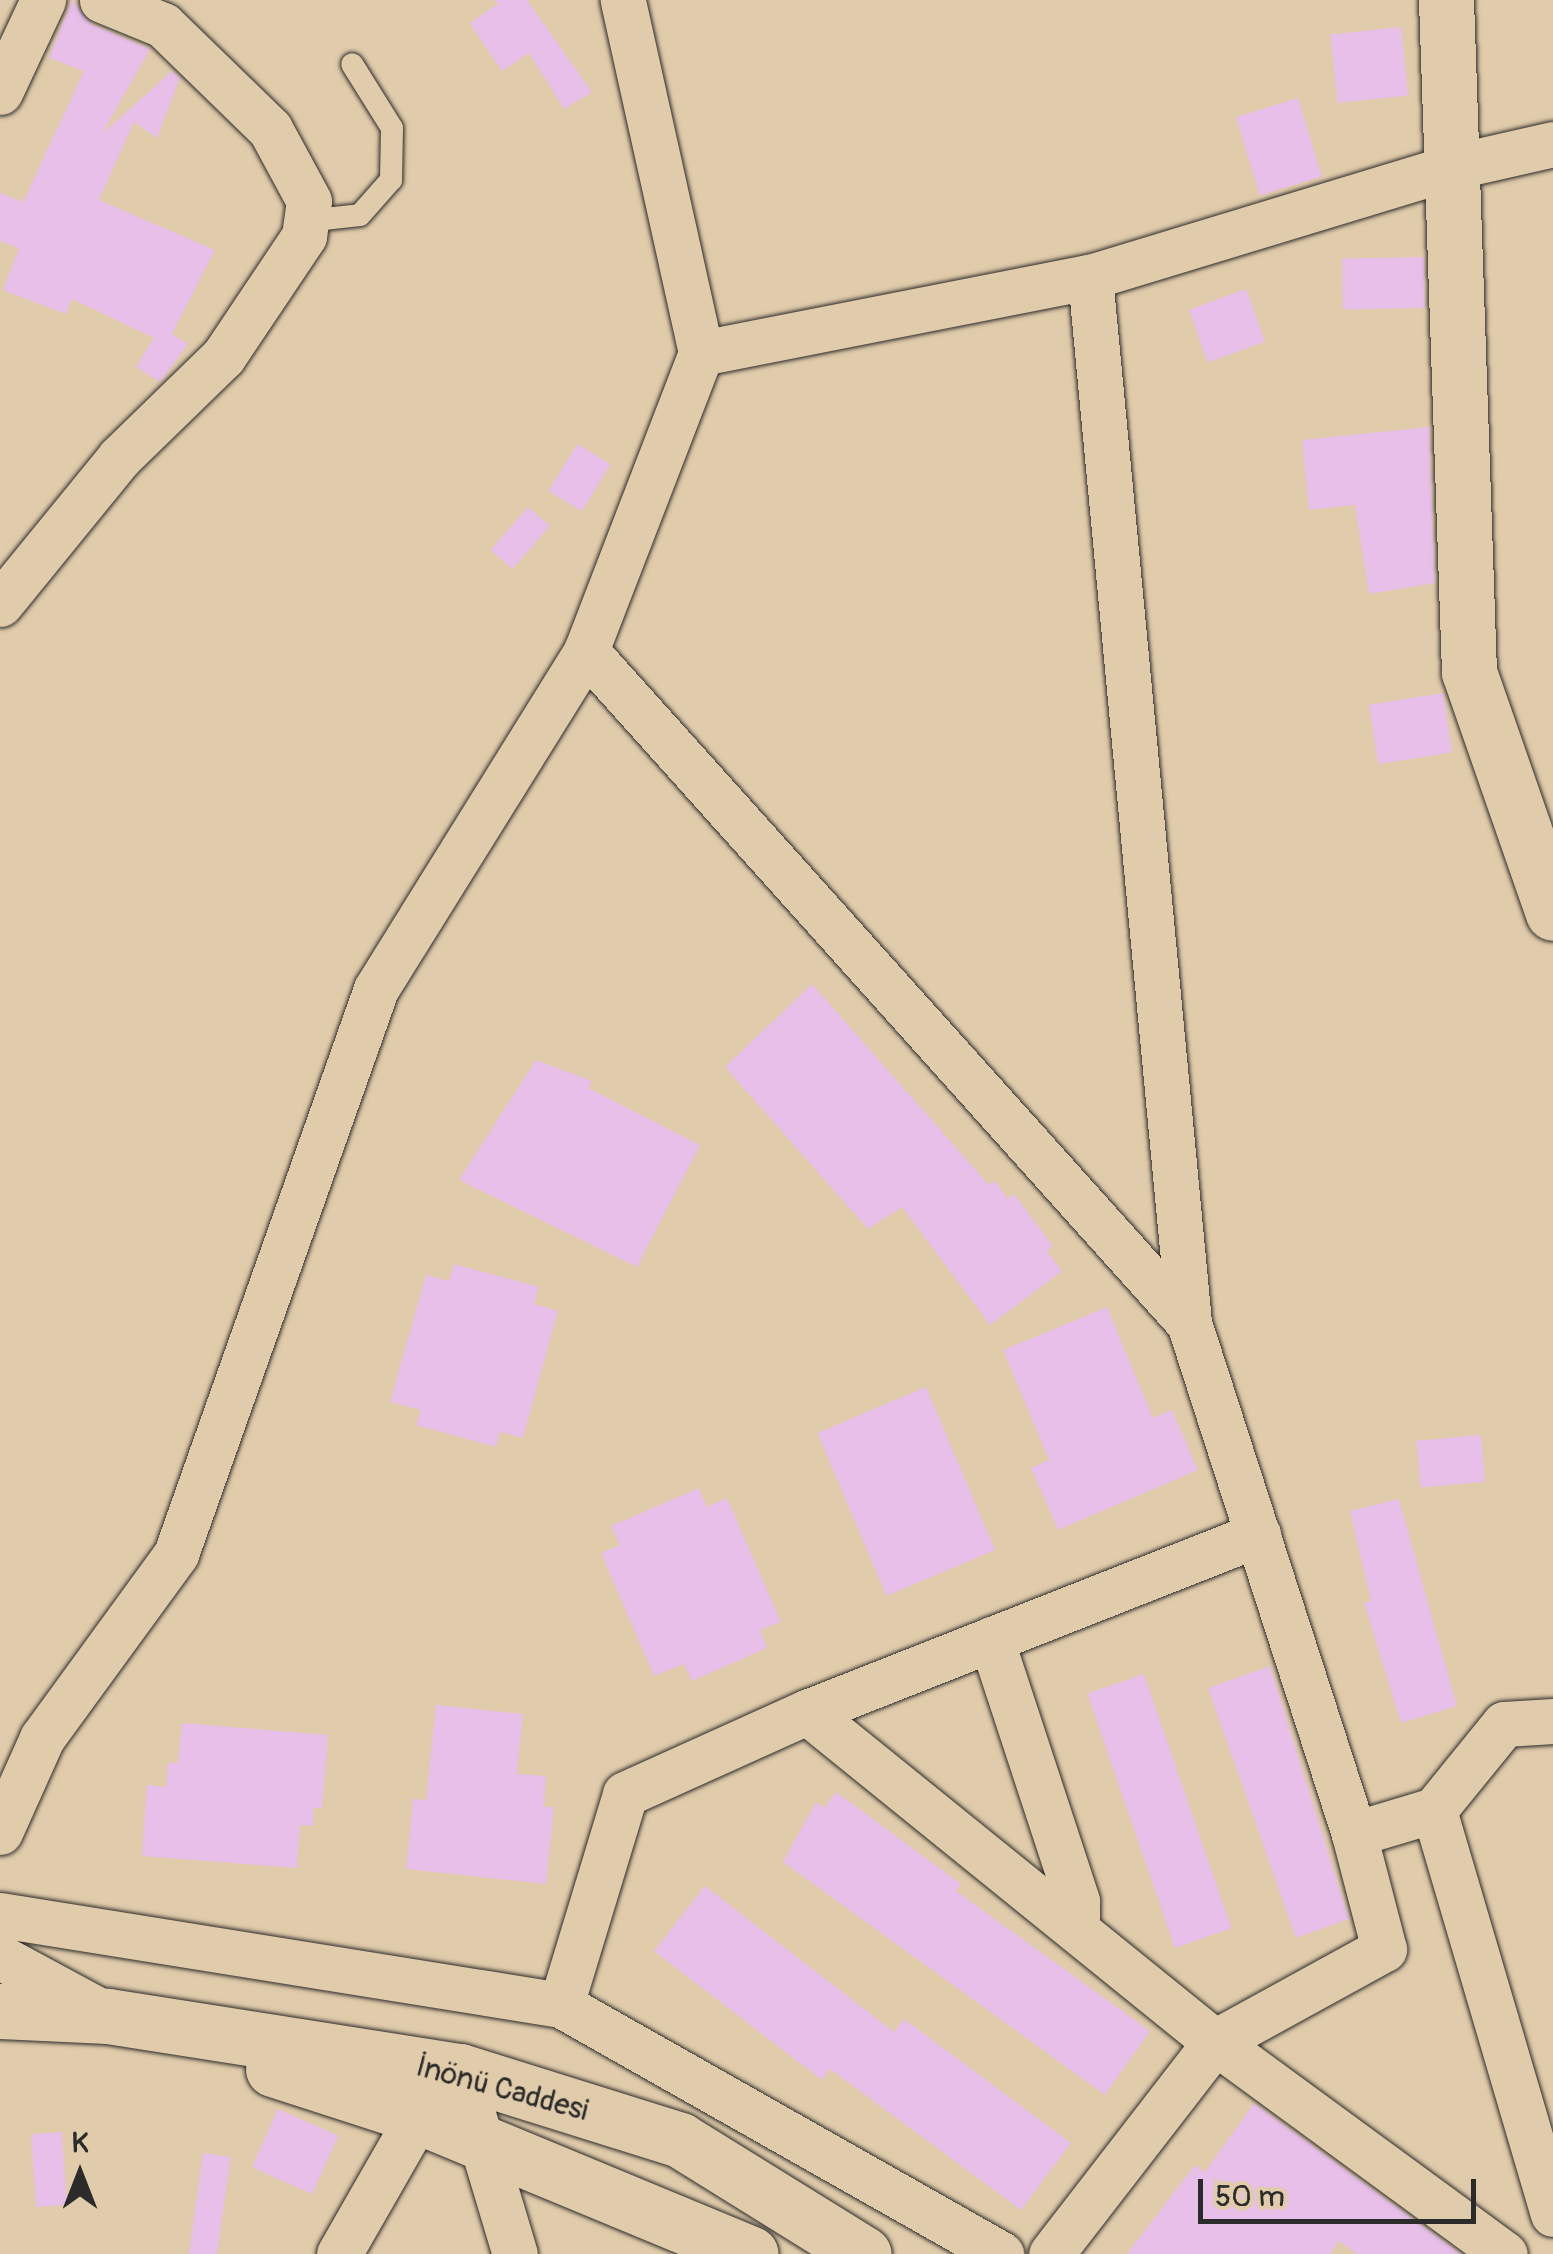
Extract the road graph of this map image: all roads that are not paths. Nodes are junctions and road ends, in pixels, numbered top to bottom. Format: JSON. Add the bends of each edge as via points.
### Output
{"nodes":[{"id":1,"x":43,"y":0,"type":"edge"},
{"id":2,"x":102,"y":0,"type":"edge"},
{"id":3,"x":623,"y":0,"type":"edge"},
{"id":4,"x":1446,"y":0,"type":"edge"},
{"id":5,"x":352,"y":64,"type":"dead end"},
{"id":6,"x":0,"y":92,"type":"edge"},
{"id":7,"x":1553,"y":144,"type":"edge"},
{"id":8,"x":1452,"y":167,"type":"junction"},
{"id":9,"x":306,"y":222,"type":"junction"},
{"id":10,"x":1090,"y":277,"type":"junction"},
{"id":11,"x":701,"y":353,"type":"junction"},
{"id":12,"x":0,"y":604,"type":"edge"},
{"id":13,"x":586,"y":651,"type":"junction"},
{"id":14,"x":1553,"y":913,"type":"edge"},
{"id":15,"x":1190,"y":1323,"type":"junction"},
{"id":16,"x":1258,"y":1534,"type":"junction"},
{"id":17,"x":991,"y":1639,"type":"junction"},
{"id":18,"x":807,"y":1712,"type":"junction"},
{"id":19,"x":1553,"y":1721,"type":"edge"},
{"id":20,"x":1434,"y":1810,"type":"junction"},
{"id":21,"x":0,"y":1832,"type":"edge"},
{"id":22,"x":1354,"y":1834,"type":"junction"},
{"id":23,"x":0,"y":1915,"type":"edge"},
{"id":24,"x":1077,"y":1930,"type":"junction"},
{"id":25,"x":0,"y":1958,"type":"edge"},
{"id":26,"x":561,"y":2005,"type":"junction"},
{"id":27,"x":0,"y":2011,"type":"edge"},
{"id":28,"x":108,"y":2016,"type":"junction"},
{"id":29,"x":1215,"y":2042,"type":"junction"},
{"id":30,"x":460,"y":2071,"type":"junction"},
{"id":31,"x":418,"y":2116,"type":"junction"},
{"id":32,"x":484,"y":2143,"type":"junction"},
{"id":33,"x":1553,"y":2214,"type":"edge"},
{"id":34,"x":338,"y":2254,"type":"edge"},
{"id":35,"x":515,"y":2254,"type":"edge"},
{"id":36,"x":752,"y":2254,"type":"edge"},
{"id":37,"x":864,"y":2254,"type":"edge"},
{"id":38,"x":1001,"y":2254,"type":"edge"},
{"id":39,"x":1051,"y":2254,"type":"edge"},
{"id":40,"x":1505,"y":2254,"type":"edge"}],
"edges":[{"from":1,"to":6,"type":"street"},
{"from":2,"to":9,"type":"street","via":[[163,25],[270,129],[309,201]]},
{"from":3,"to":11,"type":"street"},
{"from":4,"to":8,"type":"main road"},
{"from":5,"to":9,"type":"lane","via":[[392,128],[391,180],[360,215]]},
{"from":7,"to":8,"type":"street"},
{"from":8,"to":10,"type":"street"},
{"from":8,"to":14,"type":"main road","via":[[1469,672]]},
{"from":9,"to":12,"type":"street","via":[[284,270],[223,357],[119,458]]},
{"from":10,"to":11,"type":"street"},
{"from":10,"to":15,"type":"street"},
{"from":11,"to":13,"type":"street"},
{"from":13,"to":15,"type":"street"},
{"from":13,"to":21,"type":"street","via":[[376,989],[176,1554],[42,1738]]},
{"from":15,"to":16,"type":"street"},
{"from":16,"to":17,"type":"street"},
{"from":16,"to":22,"type":"street"},
{"from":17,"to":18,"type":"street"},
{"from":17,"to":24,"type":"street","via":[[1077,1901]]},
{"from":18,"to":24,"type":"street"},
{"from":18,"to":26,"type":"street","via":[[624,1794]]},
{"from":19,"to":20,"type":"street","via":[[1504,1724]]},
{"from":20,"to":22,"type":"street"},
{"from":20,"to":33,"type":"street"},
{"from":22,"to":29,"type":"street","via":[[1384,1949]]},
{"from":23,"to":26,"type":"street"},
{"from":24,"to":29,"type":"street"},
{"from":25,"to":28,"type":"street"},
{"from":26,"to":38,"type":"street"},
{"from":27,"to":28,"type":"main road","name":"İnönü Caddesi"},
{"from":28,"to":30,"type":"main road","name":"İnönü Caddesi"},
{"from":28,"to":31,"type":"main road","name":"İnönü Caddesi"},
{"from":29,"to":39,"type":"street"},
{"from":29,"to":40,"type":"street"},
{"from":30,"to":31,"type":"street"},
{"from":30,"to":32,"type":"street"},
{"from":30,"to":37,"type":"main road","name":"İnönü Caddesi","via":[[680,2140]]},
{"from":31,"to":32,"type":"main road","name":"İnönü Caddesi"},
{"from":31,"to":34,"type":"street"},
{"from":32,"to":35,"type":"street"},
{"from":32,"to":36,"type":"main road","name":"İnönü Caddesi"}]}
